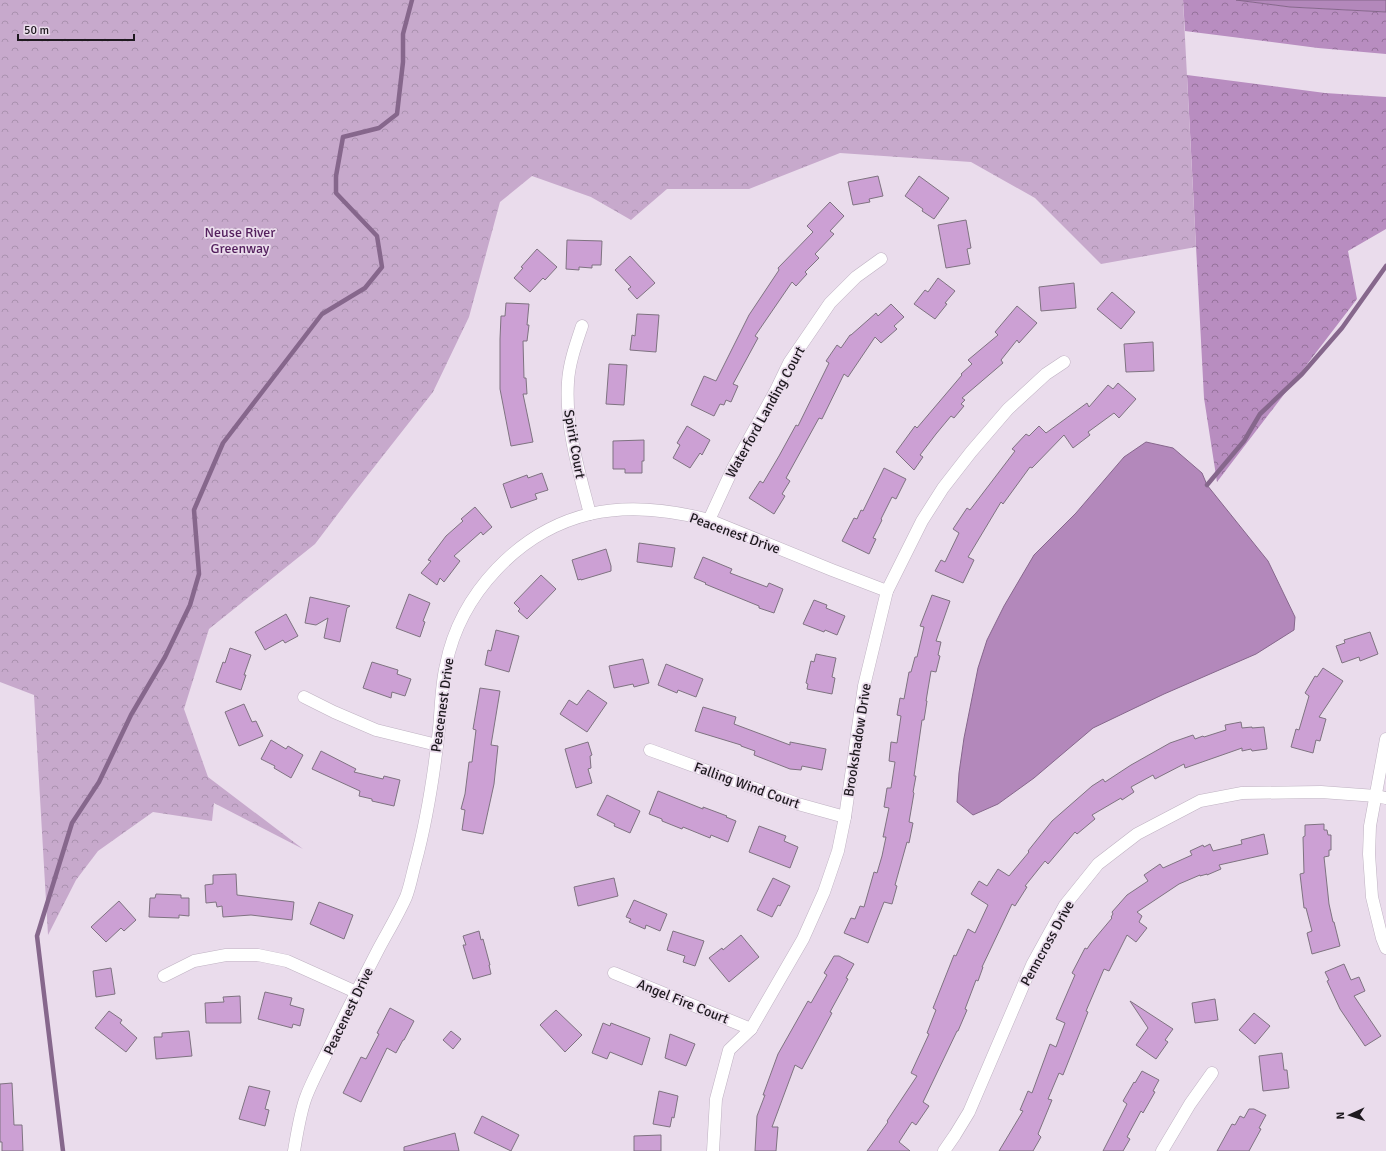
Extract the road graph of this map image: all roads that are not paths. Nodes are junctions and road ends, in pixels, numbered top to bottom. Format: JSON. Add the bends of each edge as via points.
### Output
{"nodes":[{"id":1,"x":881,"y":259,"type":"dead end"},
{"id":2,"x":582,"y":326,"type":"dead end"},
{"id":3,"x":1064,"y":362,"type":"dead end"},
{"id":4,"x":590,"y":514,"type":"junction"},
{"id":5,"x":708,"y":520,"type":"junction"},
{"id":6,"x":887,"y":591,"type":"junction"},
{"id":7,"x":304,"y":697,"type":"dead end"},
{"id":8,"x":1386,"y":739,"type":"edge"},
{"id":9,"x":437,"y":745,"type":"junction"},
{"id":10,"x":650,"y":750,"type":"dead end"},
{"id":11,"x":1381,"y":797,"type":"edge"},
{"id":12,"x":845,"y":817,"type":"junction"},
{"id":13,"x":1386,"y":948,"type":"edge"},
{"id":14,"x":614,"y":973,"type":"dead end"},
{"id":15,"x":164,"y":976,"type":"dead end"},
{"id":16,"x":356,"y":992,"type":"junction"},
{"id":17,"x":751,"y":1029,"type":"junction"},
{"id":18,"x":1212,"y":1072,"type":"dead end"},
{"id":19,"x":294,"y":1151,"type":"edge"},
{"id":20,"x":713,"y":1151,"type":"edge"},
{"id":21,"x":944,"y":1151,"type":"edge"},
{"id":22,"x":1162,"y":1151,"type":"edge"}],
"edges":[{"from":1,"to":5,"type":"street","name":"Waterford Landing Court","via":[[856,277],[830,303],[789,363]]},
{"from":2,"to":4,"type":"street","name":"Spirit Court","via":[[568,381],[567,408]]},
{"from":3,"to":6,"type":"street","name":"Brookshadow Drive","via":[[1046,374],[1008,409],[948,482],[922,521]]},
{"from":4,"to":5,"type":"street","name":"Peacenest Drive","via":[[646,510],[684,514]]},
{"from":4,"to":9,"type":"street","name":"Peacenest Drive","via":[[555,526],[527,543],[492,575],[475,595],[462,618],[445,666]]},
{"from":5,"to":6,"type":"street","name":"Peacenest Drive"},
{"from":6,"to":12,"type":"street","name":"Brookshadow Drive","via":[[864,686]]},
{"from":7,"to":9,"type":"street","via":[[376,730]]},
{"from":8,"to":11,"type":"street"},
{"from":9,"to":16,"type":"street","name":"Peacenest Drive","via":[[424,830],[406,896]]},
{"from":10,"to":12,"type":"street","name":"Falling Wind Court","via":[[798,804]]},
{"from":11,"to":13,"type":"street","via":[[1370,826],[1369,854],[1372,897]]},
{"from":11,"to":21,"type":"street","name":"Penncross Drive","via":[[1321,792],[1242,792],[1200,801],[1137,834],[1098,864],[1065,905],[1032,965],[969,1112]]},
{"from":12,"to":17,"type":"street","name":"Brookshadow Drive","via":[[838,851],[824,892],[803,939]]},
{"from":14,"to":17,"type":"street","name":"Angel Fire Court"},
{"from":15,"to":16,"type":"street","via":[[194,961],[226,955],[258,955],[287,961]]},
{"from":16,"to":19,"type":"street","name":"Peacenest Drive","via":[[305,1098]]},
{"from":17,"to":20,"type":"street","name":"Brookshadow Drive","via":[[729,1050],[716,1099]]},
{"from":18,"to":22,"type":"street"}]}
